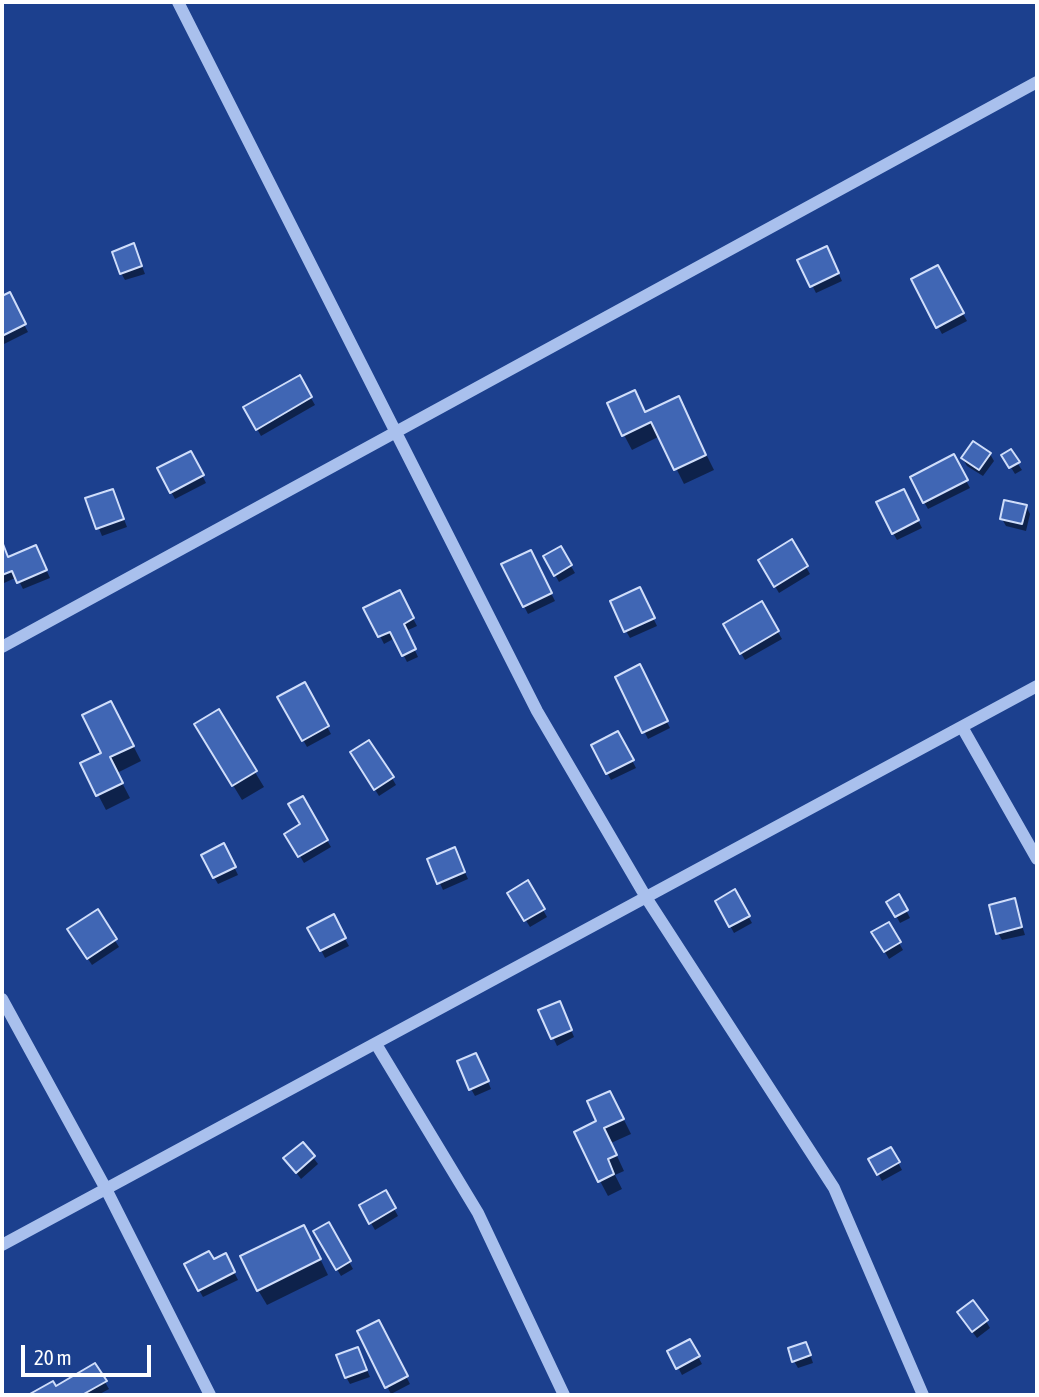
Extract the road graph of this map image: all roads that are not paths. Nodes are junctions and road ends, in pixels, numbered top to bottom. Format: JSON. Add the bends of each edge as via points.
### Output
{"nodes":[{"id":1,"x":178,"y":2,"type":"edge"},
{"id":2,"x":1037,"y":82,"type":"edge"},
{"id":3,"x":396,"y":432,"type":"junction"},
{"id":4,"x":2,"y":647,"type":"edge"},
{"id":5,"x":1037,"y":686,"type":"edge"},
{"id":6,"x":962,"y":727,"type":"junction"},
{"id":7,"x":1037,"y":859,"type":"edge"},
{"id":8,"x":647,"y":899,"type":"junction"},
{"id":9,"x":2,"y":999,"type":"edge"},
{"id":10,"x":376,"y":1044,"type":"junction"},
{"id":11,"x":106,"y":1189,"type":"junction"},
{"id":12,"x":2,"y":1245,"type":"edge"},
{"id":13,"x":211,"y":1395,"type":"edge"},
{"id":14,"x":564,"y":1395,"type":"edge"},
{"id":15,"x":923,"y":1395,"type":"edge"}],
"edges":[{"from":1,"to":3,"type":"street"},
{"from":2,"to":3,"type":"street"},
{"from":3,"to":4,"type":"street"},
{"from":3,"to":8,"type":"street","via":[[537,711]]},
{"from":5,"to":6,"type":"street"},
{"from":6,"to":7,"type":"street"},
{"from":6,"to":8,"type":"street"},
{"from":8,"to":10,"type":"street"},
{"from":8,"to":15,"type":"street","via":[[834,1188]]},
{"from":9,"to":11,"type":"street"},
{"from":10,"to":11,"type":"street"},
{"from":10,"to":14,"type":"street","via":[[478,1213]]},
{"from":11,"to":12,"type":"street"},
{"from":11,"to":13,"type":"street"}]}
